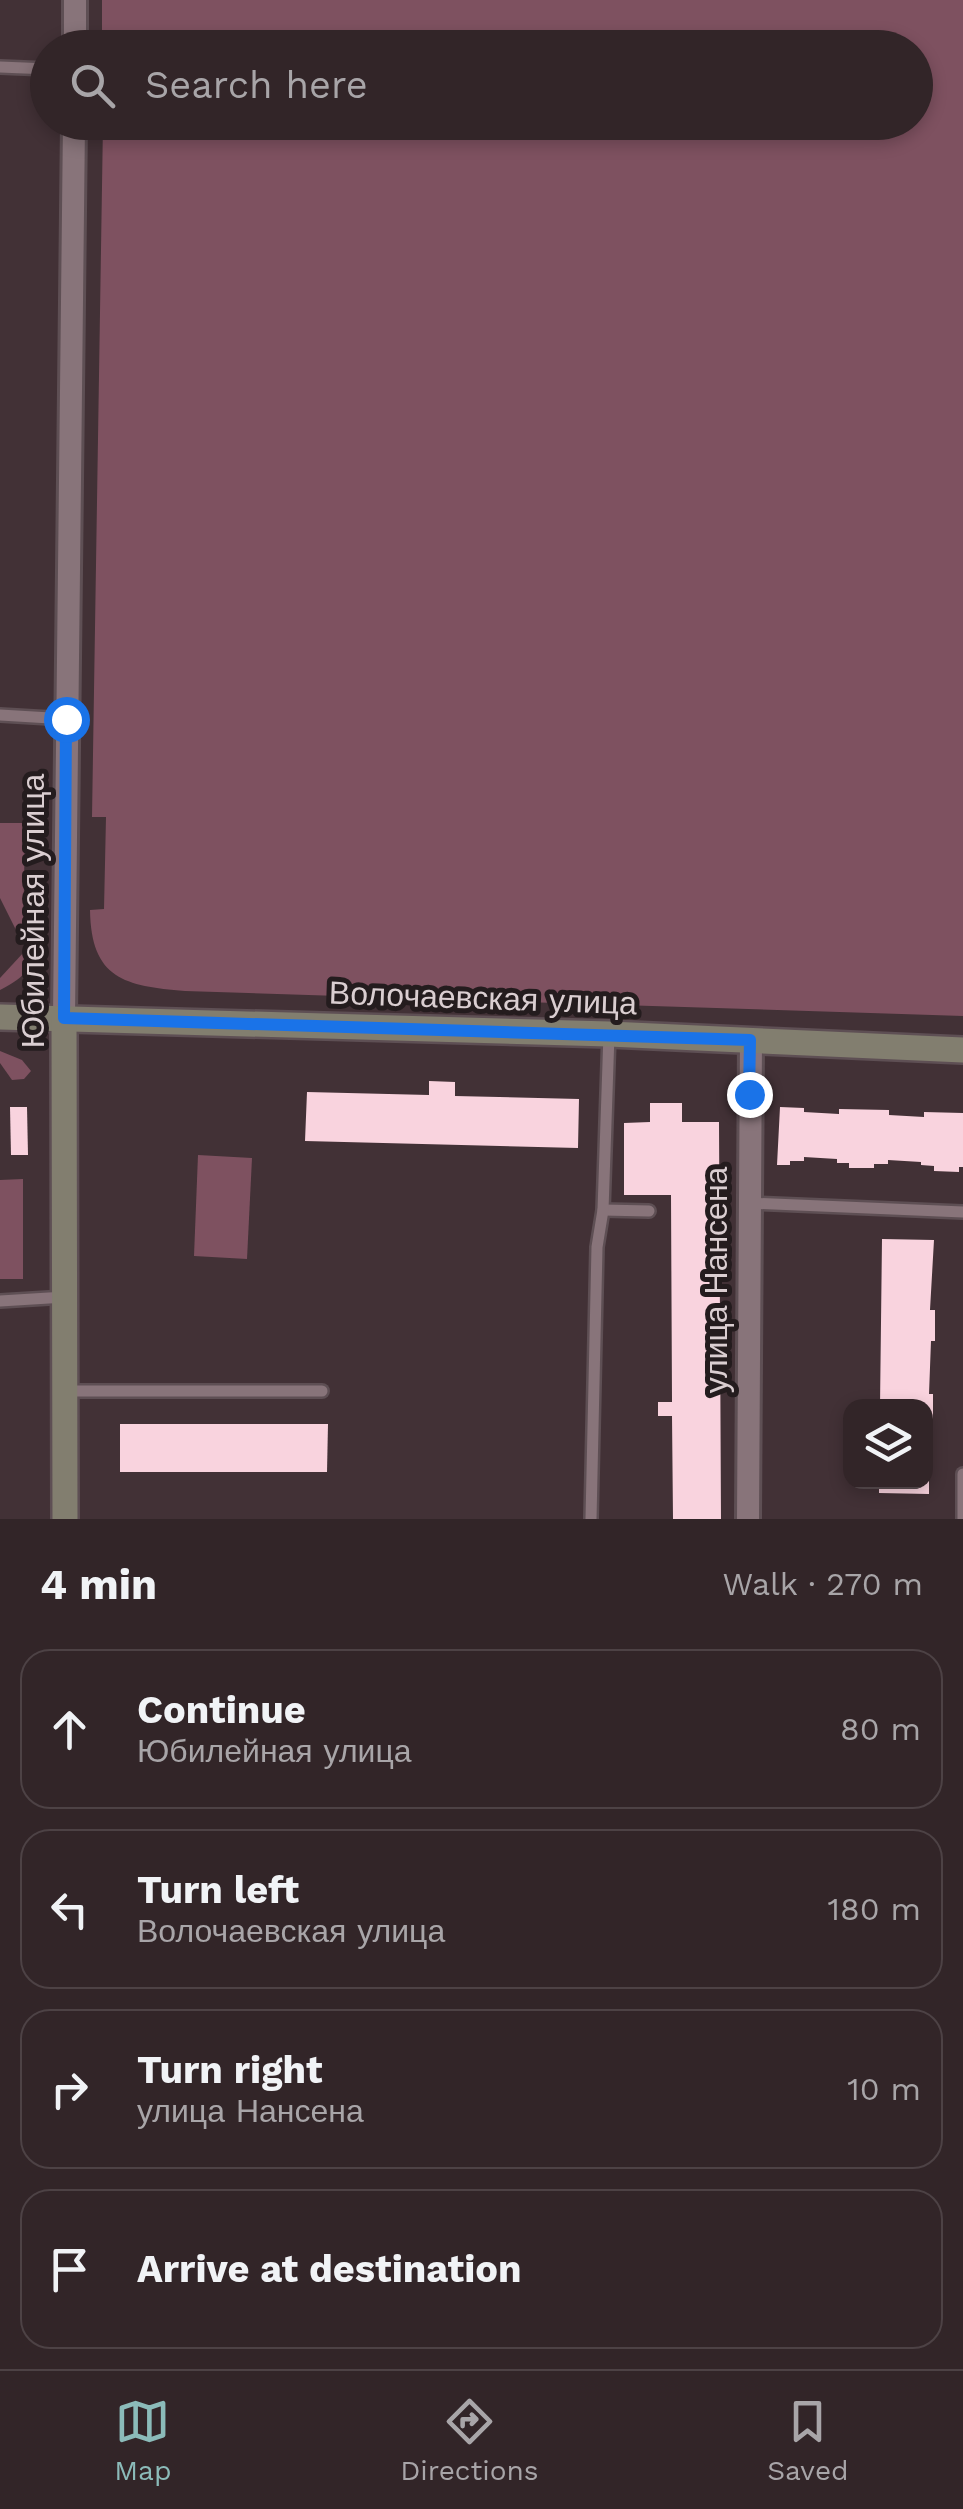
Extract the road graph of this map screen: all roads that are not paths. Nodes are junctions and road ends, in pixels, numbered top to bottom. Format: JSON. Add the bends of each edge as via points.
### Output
{"nodes":[{"id":1,"x":74,"y":0,"type":"edge"},
{"id":2,"x":74,"y":30,"type":"edge"},
{"id":3,"x":0,"y":68,"type":"edge"},
{"id":4,"x":30,"y":69,"type":"edge"},
{"id":5,"x":74,"y":140,"type":"edge"},
{"id":6,"x":0,"y":715,"type":"edge"},
{"id":7,"x":66,"y":719,"type":"junction"},
{"id":8,"x":0,"y":1017,"type":"edge"},
{"id":9,"x":64,"y":1018,"type":"junction"},
{"id":10,"x":610,"y":1034,"type":"junction"},
{"id":11,"x":750,"y":1040,"type":"junction"},
{"id":12,"x":963,"y":1050,"type":"edge"},
{"id":13,"x":748,"y":1203,"type":"junction"},
{"id":14,"x":603,"y":1210,"type":"junction"},
{"id":15,"x":650,"y":1211,"type":"dead end"},
{"id":16,"x":963,"y":1212,"type":"edge"},
{"id":17,"x":65,"y":1297,"type":"junction"},
{"id":18,"x":0,"y":1300,"type":"edge"},
{"id":19,"x":64,"y":1391,"type":"junction"},
{"id":20,"x":322,"y":1391,"type":"dead end"},
{"id":21,"x":963,"y":1474,"type":"edge"},
{"id":22,"x":65,"y":1519,"type":"edge"},
{"id":23,"x":591,"y":1519,"type":"edge"},
{"id":24,"x":748,"y":1519,"type":"edge"},
{"id":25,"x":962,"y":1519,"type":"edge"}],
"edges":[{"from":1,"to":2,"type":"street"},
{"from":3,"to":4,"type":"lane"},
{"from":5,"to":7,"type":"street","name":"Юбилейная улица"},
{"from":6,"to":7,"type":"lane"},
{"from":7,"to":9,"type":"street","name":"Юбилейная улица"},
{"from":8,"to":9,"type":"street","name":"Волочаевская улица"},
{"from":9,"to":10,"type":"street","name":"Волочаевская улица"},
{"from":9,"to":17,"type":"street","name":"Юбилейная улица"},
{"from":10,"to":11,"type":"street","name":"Волочаевская улица"},
{"from":10,"to":14,"type":"lane"},
{"from":11,"to":12,"type":"street","name":"Волочаевская улица"},
{"from":11,"to":13,"type":"street","name":"улица Нансена"},
{"from":13,"to":16,"type":"lane"},
{"from":13,"to":24,"type":"street","name":"улица Нансена"},
{"from":14,"to":15,"type":"lane"},
{"from":14,"to":23,"type":"lane"},
{"from":17,"to":18,"type":"lane"},
{"from":17,"to":19,"type":"street","name":"Юбилейная улица"},
{"from":19,"to":20,"type":"lane"},
{"from":19,"to":22,"type":"street","name":"Юбилейная улица"},
{"from":21,"to":25,"type":"lane"}]}
